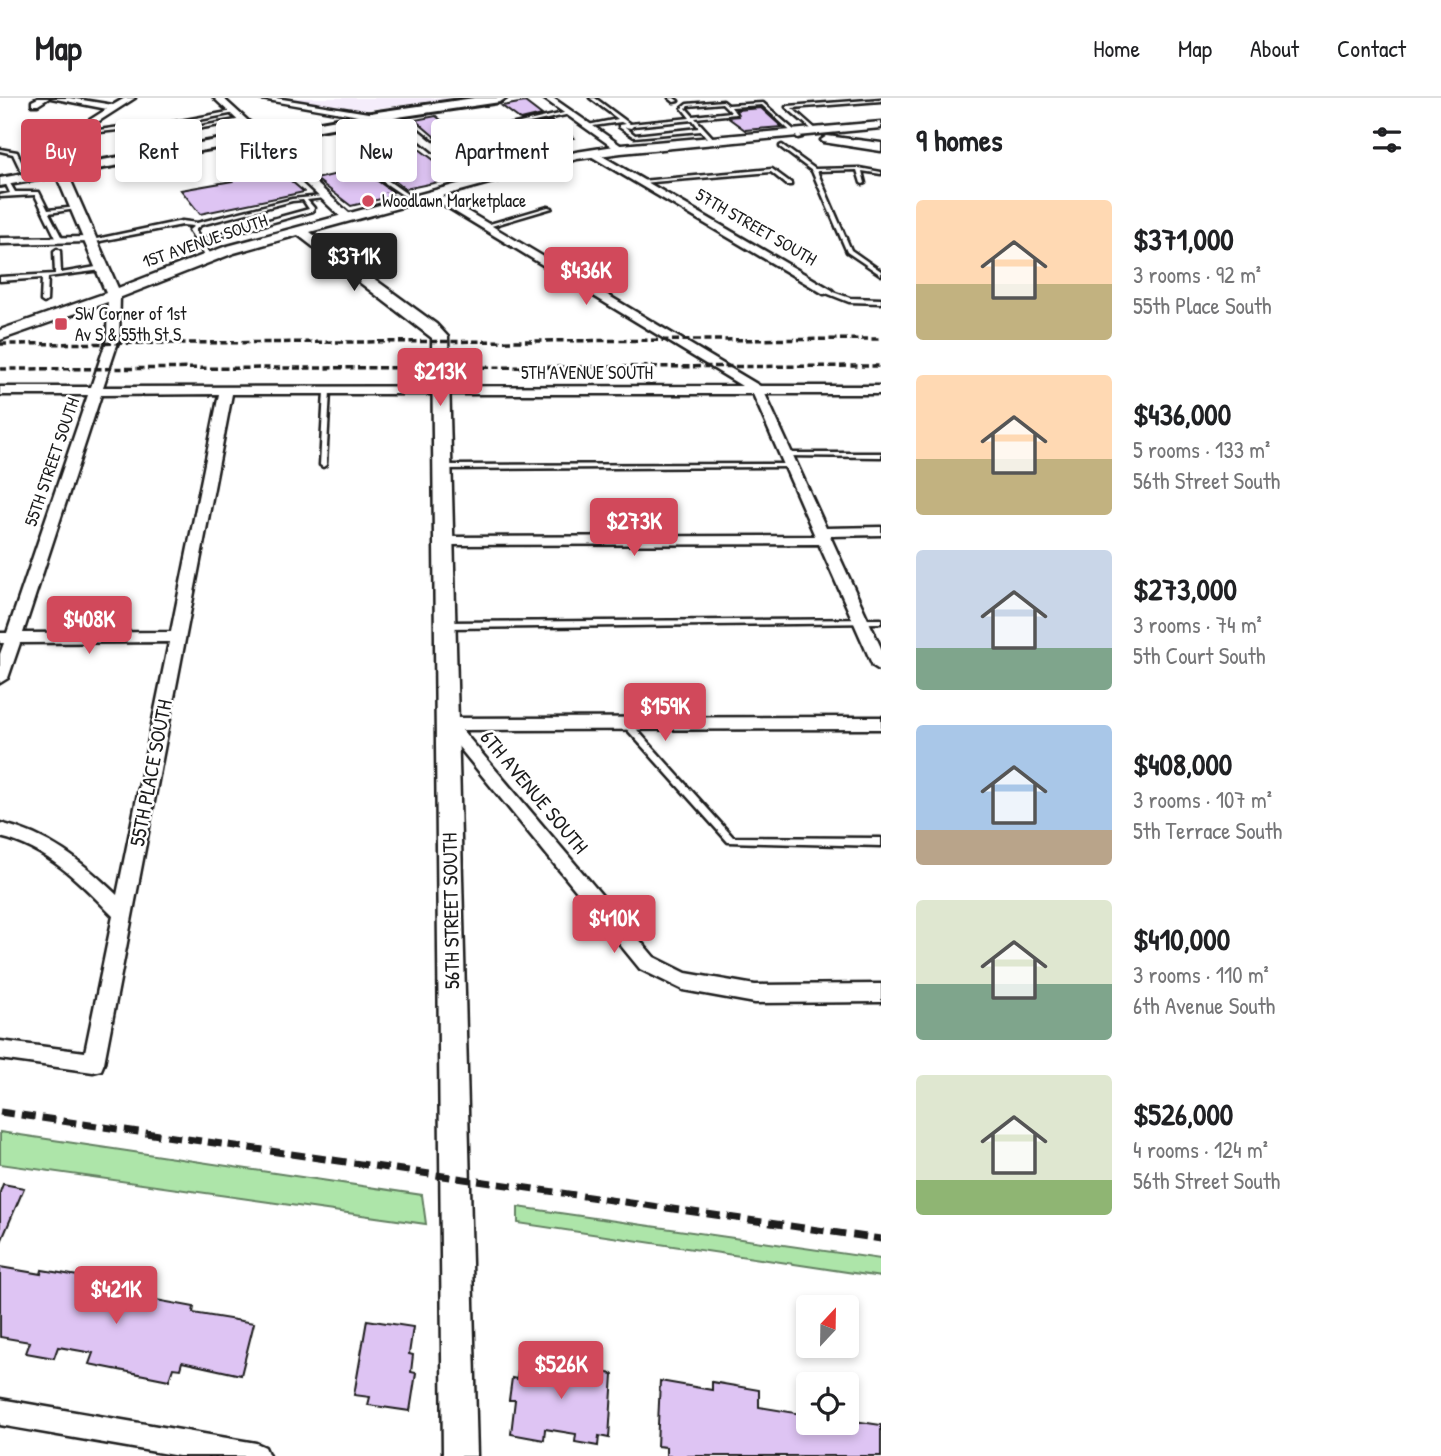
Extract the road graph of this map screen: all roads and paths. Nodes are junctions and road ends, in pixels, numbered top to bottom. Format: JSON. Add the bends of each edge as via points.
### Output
{"nodes":[{"id":1,"x":45,"y":98,"type":"edge"},
{"id":2,"x":55,"y":98,"type":"edge"},
{"id":3,"x":131,"y":98,"type":"edge"},
{"id":4,"x":218,"y":98,"type":"edge"},
{"id":5,"x":260,"y":98,"type":"edge"},
{"id":6,"x":499,"y":98,"type":"edge"},
{"id":7,"x":547,"y":98,"type":"edge"},
{"id":8,"x":592,"y":98,"type":"edge"},
{"id":9,"x":771,"y":98,"type":"edge"},
{"id":10,"x":881,"y":100,"type":"edge"},
{"id":11,"x":35,"y":103,"type":"dead end"},
{"id":12,"x":725,"y":104,"type":"junction"},
{"id":13,"x":115,"y":108,"type":"junction"},
{"id":14,"x":233,"y":112,"type":"junction"},
{"id":15,"x":569,"y":113,"type":"junction"},
{"id":16,"x":377,"y":116,"type":"junction"},
{"id":17,"x":693,"y":118,"type":"junction"},
{"id":18,"x":97,"y":119,"type":"edge"},
{"id":19,"x":196,"y":119,"type":"edge"},
{"id":20,"x":241,"y":119,"type":"edge"},
{"id":21,"x":622,"y":120,"type":"junction"},
{"id":22,"x":627,"y":124,"type":"junction"},
{"id":23,"x":322,"y":125,"type":"edge"},
{"id":24,"x":881,"y":125,"type":"edge"},
{"id":25,"x":588,"y":126,"type":"junction"},
{"id":26,"x":703,"y":129,"type":"junction"},
{"id":27,"x":816,"y":132,"type":"junction"},
{"id":28,"x":643,"y":134,"type":"junction"},
{"id":29,"x":798,"y":135,"type":"junction"},
{"id":30,"x":782,"y":140,"type":"junction"},
{"id":31,"x":713,"y":141,"type":"junction"},
{"id":32,"x":429,"y":144,"type":"junction"},
{"id":33,"x":658,"y":146,"type":"junction"},
{"id":34,"x":881,"y":146,"type":"edge"},
{"id":35,"x":621,"y":149,"type":"junction"},
{"id":36,"x":0,"y":150,"type":"edge"},
{"id":37,"x":592,"y":153,"type":"junction"},
{"id":38,"x":21,"y":166,"type":"edge"},
{"id":39,"x":859,"y":169,"type":"junction"},
{"id":40,"x":814,"y":170,"type":"junction"},
{"id":41,"x":881,"y":173,"type":"edge"},
{"id":42,"x":65,"y":182,"type":"edge"},
{"id":43,"x":307,"y":182,"type":"edge"},
{"id":44,"x":387,"y":182,"type":"edge"},
{"id":45,"x":641,"y":182,"type":"junction"},
{"id":46,"x":478,"y":183,"type":"junction"},
{"id":47,"x":863,"y":183,"type":"dead end"},
{"id":48,"x":789,"y":184,"type":"dead end"},
{"id":49,"x":7,"y":186,"type":"edge"},
{"id":50,"x":432,"y":194,"type":"junction"},
{"id":51,"x":0,"y":196,"type":"edge"},
{"id":52,"x":323,"y":197,"type":"junction"},
{"id":53,"x":412,"y":199,"type":"junction"},
{"id":54,"x":305,"y":201,"type":"junction"},
{"id":55,"x":76,"y":208,"type":"junction"},
{"id":56,"x":550,"y":208,"type":"dead end"},
{"id":57,"x":47,"y":212,"type":"junction"},
{"id":58,"x":347,"y":217,"type":"junction"},
{"id":59,"x":198,"y":225,"type":"junction"},
{"id":60,"x":486,"y":226,"type":"junction"},
{"id":61,"x":299,"y":230,"type":"junction"},
{"id":62,"x":60,"y":240,"type":"junction"},
{"id":63,"x":90,"y":240,"type":"junction"},
{"id":64,"x":0,"y":241,"type":"edge"},
{"id":65,"x":199,"y":241,"type":"junction"},
{"id":66,"x":57,"y":251,"type":"dead end"},
{"id":67,"x":208,"y":256,"type":"junction"},
{"id":68,"x":102,"y":268,"type":"junction"},
{"id":69,"x":881,"y":273,"type":"edge"},
{"id":70,"x":58,"y":275,"type":"junction"},
{"id":71,"x":45,"y":276,"type":"junction"},
{"id":72,"x":0,"y":279,"type":"edge"},
{"id":73,"x":828,"y":292,"type":"joint"},
{"id":74,"x":114,"y":295,"type":"junction"},
{"id":75,"x":44,"y":301,"type":"dead end"},
{"id":76,"x":881,"y":301,"type":"edge"},
{"id":77,"x":0,"y":335,"type":"edge"},
{"id":78,"x":441,"y":365,"type":"joint"},
{"id":79,"x":757,"y":390,"type":"junction"},
{"id":80,"x":881,"y":390,"type":"edge"},
{"id":81,"x":0,"y":391,"type":"edge"},
{"id":82,"x":327,"y":391,"type":"junction"},
{"id":83,"x":440,"y":391,"type":"junction"},
{"id":84,"x":96,"y":392,"type":"junction"},
{"id":85,"x":226,"y":392,"type":"junction"},
{"id":86,"x":881,"y":454,"type":"edge"},
{"id":87,"x":788,"y":461,"type":"junction"},
{"id":88,"x":323,"y":465,"type":"dead end"},
{"id":89,"x":442,"y":467,"type":"junction"},
{"id":90,"x":881,"y":531,"type":"edge"},
{"id":91,"x":822,"y":536,"type":"junction"},
{"id":92,"x":444,"y":541,"type":"junction"},
{"id":93,"x":861,"y":621,"type":"junction"},
{"id":94,"x":881,"y":621,"type":"edge"},
{"id":95,"x":446,"y":625,"type":"junction"},
{"id":96,"x":178,"y":637,"type":"junction"},
{"id":97,"x":7,"y":638,"type":"edge"},
{"id":98,"x":881,"y":666,"type":"edge"},
{"id":99,"x":0,"y":678,"type":"edge"},
{"id":100,"x":881,"y":723,"type":"edge"},
{"id":101,"x":448,"y":724,"type":"junction"},
{"id":102,"x":627,"y":724,"type":"junction"},
{"id":103,"x":0,"y":830,"type":"edge"},
{"id":104,"x":881,"y":842,"type":"edge"},
{"id":105,"x":123,"y":914,"type":"junction"},
{"id":106,"x":881,"y":993,"type":"edge"},
{"id":107,"x":0,"y":1050,"type":"edge"},
{"id":108,"x":0,"y":1412,"type":"edge"},
{"id":109,"x":256,"y":1456,"type":"edge"},
{"id":110,"x":460,"y":1456,"type":"edge"}],
"edges":[{"from":1,"to":11,"type":"street"},
{"from":2,"to":13,"type":"street"},
{"from":3,"to":13,"type":"street"},
{"from":4,"to":14,"type":"street"},
{"from":5,"to":16,"type":"street"},
{"from":6,"to":16,"type":"main road"},
{"from":7,"to":15,"type":"street"},
{"from":8,"to":21,"type":"lane"},
{"from":9,"to":12,"type":"lane"},
{"from":10,"to":27,"type":"lane","via":[[788,107]]},
{"from":12,"to":17,"type":"lane","via":[[734,113]]},
{"from":12,"to":17,"type":"lane","via":[[687,105],[684,108]]},
{"from":12,"to":29,"type":"lane","via":[[763,104]]},
{"from":13,"to":18,"type":"street"},
{"from":14,"to":19,"type":"lane"},
{"from":14,"to":20,"type":"street"},
{"from":15,"to":25,"type":"street"},
{"from":15,"to":32,"type":"lane"},
{"from":16,"to":23,"type":"main road"},
{"from":16,"to":32,"type":"street","via":[[402,121]]},
{"from":17,"to":22,"type":"lane"},
{"from":17,"to":26,"type":"lane"},
{"from":21,"to":22,"type":"lane"},
{"from":21,"to":25,"type":"lane"},
{"from":22,"to":28,"type":"lane","via":[[621,126],[634,136]]},
{"from":24,"to":27,"type":"street"},
{"from":25,"to":35,"type":"street"},
{"from":26,"to":28,"type":"lane"},
{"from":26,"to":31,"type":"lane"},
{"from":27,"to":29,"type":"street"},
{"from":28,"to":33,"type":"lane"},
{"from":29,"to":30,"type":"street","name":"1ST AVENUE SOUTH"},
{"from":29,"to":34,"type":"street"},
{"from":30,"to":31,"type":"street","name":"1ST AVENUE SOUTH"},
{"from":30,"to":40,"type":"lane"},
{"from":31,"to":33,"type":"street","name":"1ST AVENUE SOUTH"},
{"from":32,"to":46,"type":"street"},
{"from":33,"to":35,"type":"street","name":"1ST AVENUE SOUTH"},
{"from":35,"to":37,"type":"street","name":"1ST AVENUE SOUTH"},
{"from":36,"to":38,"type":"lane","via":[[15,153]]},
{"from":37,"to":45,"type":"street","name":"57TH STREET SOUTH"},
{"from":37,"to":46,"type":"street","name":"1ST AVENUE SOUTH"},
{"from":39,"to":40,"type":"lane"},
{"from":39,"to":41,"type":"lane"},
{"from":39,"to":47,"type":"lane"},
{"from":40,"to":69,"type":"lane","via":[[849,251]]},
{"from":42,"to":55,"type":"street"},
{"from":43,"to":52,"type":"street"},
{"from":44,"to":53,"type":"lane"},
{"from":45,"to":48,"type":"lane","via":[[772,170]]},
{"from":45,"to":73,"type":"street","name":"57TH STREET SOUTH"},
{"from":46,"to":50,"type":"street","name":"1ST AVENUE SOUTH"},
{"from":49,"to":51,"type":"lane"},
{"from":49,"to":57,"type":"lane","via":[[37,193]]},
{"from":50,"to":53,"type":"street","name":"1ST AVENUE SOUTH"},
{"from":50,"to":60,"type":"street"},
{"from":52,"to":54,"type":"lane"},
{"from":52,"to":58,"type":"street"},
{"from":53,"to":58,"type":"street","name":"1ST AVENUE SOUTH"},
{"from":54,"to":59,"type":"lane","via":[[292,200]]},
{"from":54,"to":65,"type":"lane","via":[[311,210]]},
{"from":55,"to":57,"type":"lane"},
{"from":55,"to":63,"type":"street"},
{"from":56,"to":60,"type":"lane"},
{"from":57,"to":62,"type":"lane"},
{"from":58,"to":61,"type":"street","name":"1ST AVENUE SOUTH"},
{"from":59,"to":63,"type":"lane","via":[[182,223]]},
{"from":59,"to":65,"type":"lane","via":[[192,230]]},
{"from":60,"to":79,"type":"street"},
{"from":61,"to":67,"type":"street","name":"1ST AVENUE SOUTH"},
{"from":61,"to":78,"type":"street","via":[[436,332]]},
{"from":62,"to":63,"type":"street"},
{"from":62,"to":64,"type":"street"},
{"from":63,"to":68,"type":"street"},
{"from":65,"to":67,"type":"lane"},
{"from":66,"to":70,"type":"lane"},
{"from":67,"to":74,"type":"street","name":"1ST AVENUE SOUTH"},
{"from":68,"to":70,"type":"lane"},
{"from":68,"to":74,"type":"street"},
{"from":70,"to":71,"type":"lane"},
{"from":71,"to":72,"type":"lane"},
{"from":71,"to":75,"type":"lane"},
{"from":73,"to":76,"type":"lane","via":[[849,300]]},
{"from":74,"to":77,"type":"street","name":"1ST AVENUE SOUTH"},
{"from":74,"to":84,"type":"street","name":"55TH STREET SOUTH","via":[[113,340]]},
{"from":78,"to":83,"type":"street","name":"56TH STREET SOUTH"},
{"from":79,"to":80,"type":"street","name":"5TH AVENUE SOUTH"},
{"from":79,"to":83,"type":"street","name":"5TH AVENUE SOUTH"},
{"from":79,"to":87,"type":"street"},
{"from":81,"to":84,"type":"street","name":"5TH AVENUE SOUTH"},
{"from":82,"to":83,"type":"street","name":"5TH AVENUE SOUTH"},
{"from":82,"to":85,"type":"street","name":"5TH AVENUE SOUTH"},
{"from":82,"to":88,"type":"lane"},
{"from":83,"to":89,"type":"street","name":"56TH STREET SOUTH"},
{"from":84,"to":85,"type":"street","name":"5TH AVENUE SOUTH"},
{"from":84,"to":97,"type":"street","name":"55TH STREET SOUTH"},
{"from":85,"to":96,"type":"street","name":"55TH PLACE SOUTH"},
{"from":86,"to":87,"type":"lane"},
{"from":87,"to":89,"type":"lane"},
{"from":87,"to":91,"type":"street"},
{"from":89,"to":92,"type":"street","name":"56TH STREET SOUTH"},
{"from":90,"to":91,"type":"street"},
{"from":91,"to":92,"type":"street"},
{"from":91,"to":93,"type":"street"},
{"from":92,"to":95,"type":"street","name":"56TH STREET SOUTH"},
{"from":93,"to":94,"type":"lane"},
{"from":93,"to":95,"type":"lane"},
{"from":93,"to":98,"type":"street"},
{"from":95,"to":101,"type":"street","name":"56TH STREET SOUTH"},
{"from":96,"to":97,"type":"street"},
{"from":96,"to":105,"type":"street","name":"55TH PLACE SOUTH"},
{"from":97,"to":99,"type":"street","name":"55TH STREET SOUTH"},
{"from":100,"to":102,"type":"street"},
{"from":101,"to":102,"type":"street"},
{"from":101,"to":106,"type":"street","name":"6TH AVENUE SOUTH","via":[[647,963],[683,981],[755,995]]},
{"from":101,"to":110,"type":"street","name":"56TH STREET SOUTH"},
{"from":102,"to":104,"type":"lane","via":[[731,840]]},
{"from":103,"to":105,"type":"street","via":[[19,833],[71,862]]},
{"from":105,"to":107,"type":"street","name":"55TH PLACE SOUTH","via":[[93,1063]]},
{"from":108,"to":109,"type":"street"}]}
